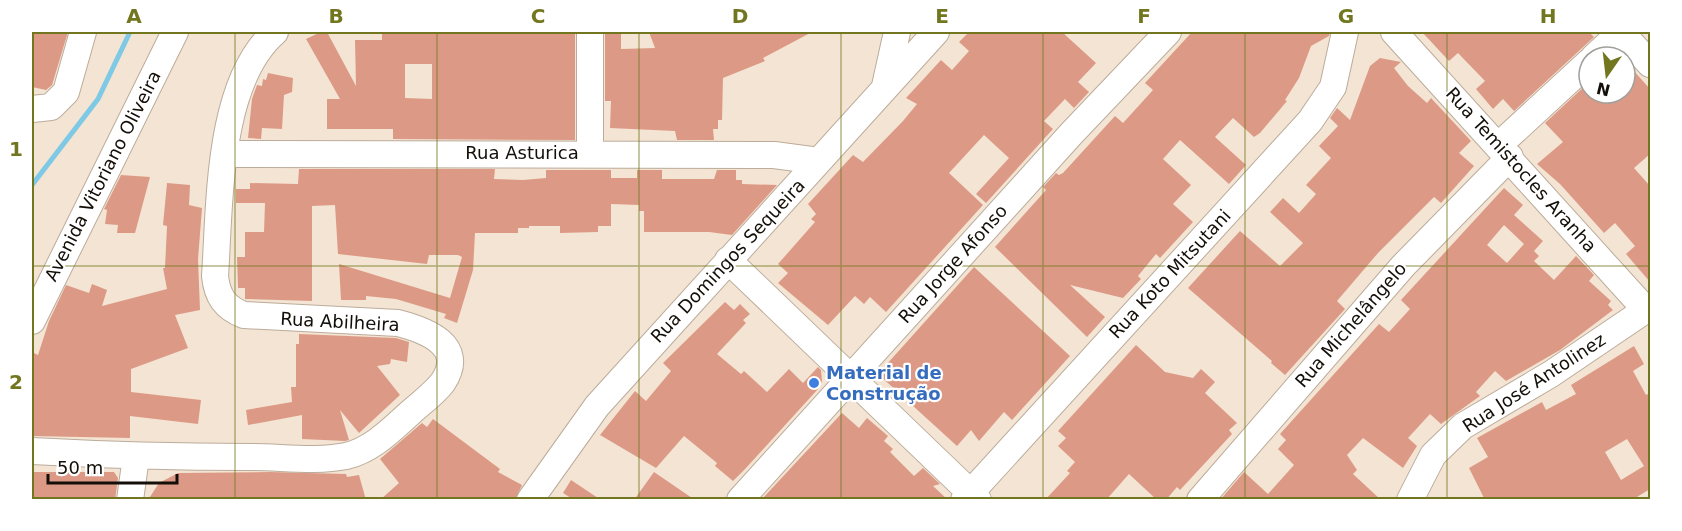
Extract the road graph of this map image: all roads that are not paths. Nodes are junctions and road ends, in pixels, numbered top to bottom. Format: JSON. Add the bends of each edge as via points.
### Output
{"nodes":[{"id":1,"x":83,"y":32,"type":"edge"},
{"id":2,"x":175,"y":32,"type":"edge"},
{"id":3,"x":275,"y":32,"type":"edge"},
{"id":4,"x":590,"y":32,"type":"edge"},
{"id":5,"x":897,"y":32,"type":"edge"},
{"id":6,"x":936,"y":32,"type":"edge"},
{"id":7,"x":1167,"y":32,"type":"edge"},
{"id":8,"x":1345,"y":32,"type":"edge"},
{"id":9,"x":1394,"y":32,"type":"edge"},
{"id":10,"x":1621,"y":32,"type":"edge"},
{"id":11,"x":1607,"y":45,"type":"edge"},
{"id":12,"x":1650,"y":64,"type":"edge"},
{"id":13,"x":1577,"y":75,"type":"edge"},
{"id":14,"x":885,"y":86,"type":"junction"},
{"id":15,"x":32,"y":109,"type":"edge"},
{"id":16,"x":1504,"y":151,"type":"junction"},
{"id":17,"x":224,"y":154,"type":"junction"},
{"id":18,"x":590,"y":154,"type":"junction"},
{"id":19,"x":819,"y":161,"type":"junction"},
{"id":20,"x":728,"y":260,"type":"junction"},
{"id":21,"x":1648,"y":309,"type":"edge"},
{"id":22,"x":32,"y":321,"type":"edge"},
{"id":23,"x":850,"y":377,"type":"junction"},
{"id":24,"x":32,"y":451,"type":"edge"},
{"id":25,"x":136,"y":457,"type":"junction"},
{"id":26,"x":971,"y":497,"type":"edge"},
{"id":27,"x":130,"y":500,"type":"edge"},
{"id":28,"x":530,"y":500,"type":"edge"},
{"id":29,"x":740,"y":500,"type":"edge"},
{"id":30,"x":1200,"y":500,"type":"edge"},
{"id":31,"x":1410,"y":500,"type":"edge"}],
"edges":[{"from":1,"to":15,"type":"street","via":[[66,92],[51,107]]},
{"from":2,"to":22,"type":"street","name":"Avenida Vitoriano Oliveira"},
{"from":3,"to":17,"type":"street","name":"Rua Abilheira","via":[[251,61]]},
{"from":4,"to":18,"type":"street"},
{"from":5,"to":14,"type":"street"},
{"from":6,"to":14,"type":"street","name":"Rua Domingos Sequeira"},
{"from":7,"to":23,"type":"street","name":"Rua Jorge Afonso"},
{"from":8,"to":26,"type":"street","name":"Rua Koto Mitsutani","via":[[1333,87],[1310,122]]},
{"from":9,"to":16,"type":"street","name":"Rua Temistocles Aranha"},
{"from":10,"to":11,"type":"street"},
{"from":10,"to":12,"type":"street"},
{"from":13,"to":16,"type":"street","name":"Rua Michelângelo"},
{"from":14,"to":19,"type":"street","name":"Rua Domingos Sequeira"},
{"from":16,"to":21,"type":"street","name":"Rua Temistocles Aranha"},
{"from":16,"to":30,"type":"street","name":"Rua Michelângelo"},
{"from":17,"to":18,"type":"street","name":"Rua Asturica"},
{"from":17,"to":25,"type":"street","name":"Rua Abilheira","via":[[214,276],[222,301],[234,311],[259,318],[398,322],[419,328],[447,347],[447,375],[388,433],[368,448],[349,455]]},
{"from":18,"to":19,"type":"street","name":"Rua Asturica","via":[[774,155]]},
{"from":19,"to":20,"type":"street","name":"Rua Domingos Sequeira"},
{"from":20,"to":23,"type":"street"},
{"from":20,"to":28,"type":"street","name":"Rua Domingos Sequeira","via":[[597,406]]},
{"from":21,"to":31,"type":"street","name":"Rua José Antolinez","via":[[1551,374],[1463,426],[1432,455]]},
{"from":23,"to":26,"type":"street"},
{"from":23,"to":29,"type":"street","name":"Rua Jorge Afonso"},
{"from":24,"to":25,"type":"street","name":"Rua Abilheira"},
{"from":25,"to":27,"type":"street"}]}
